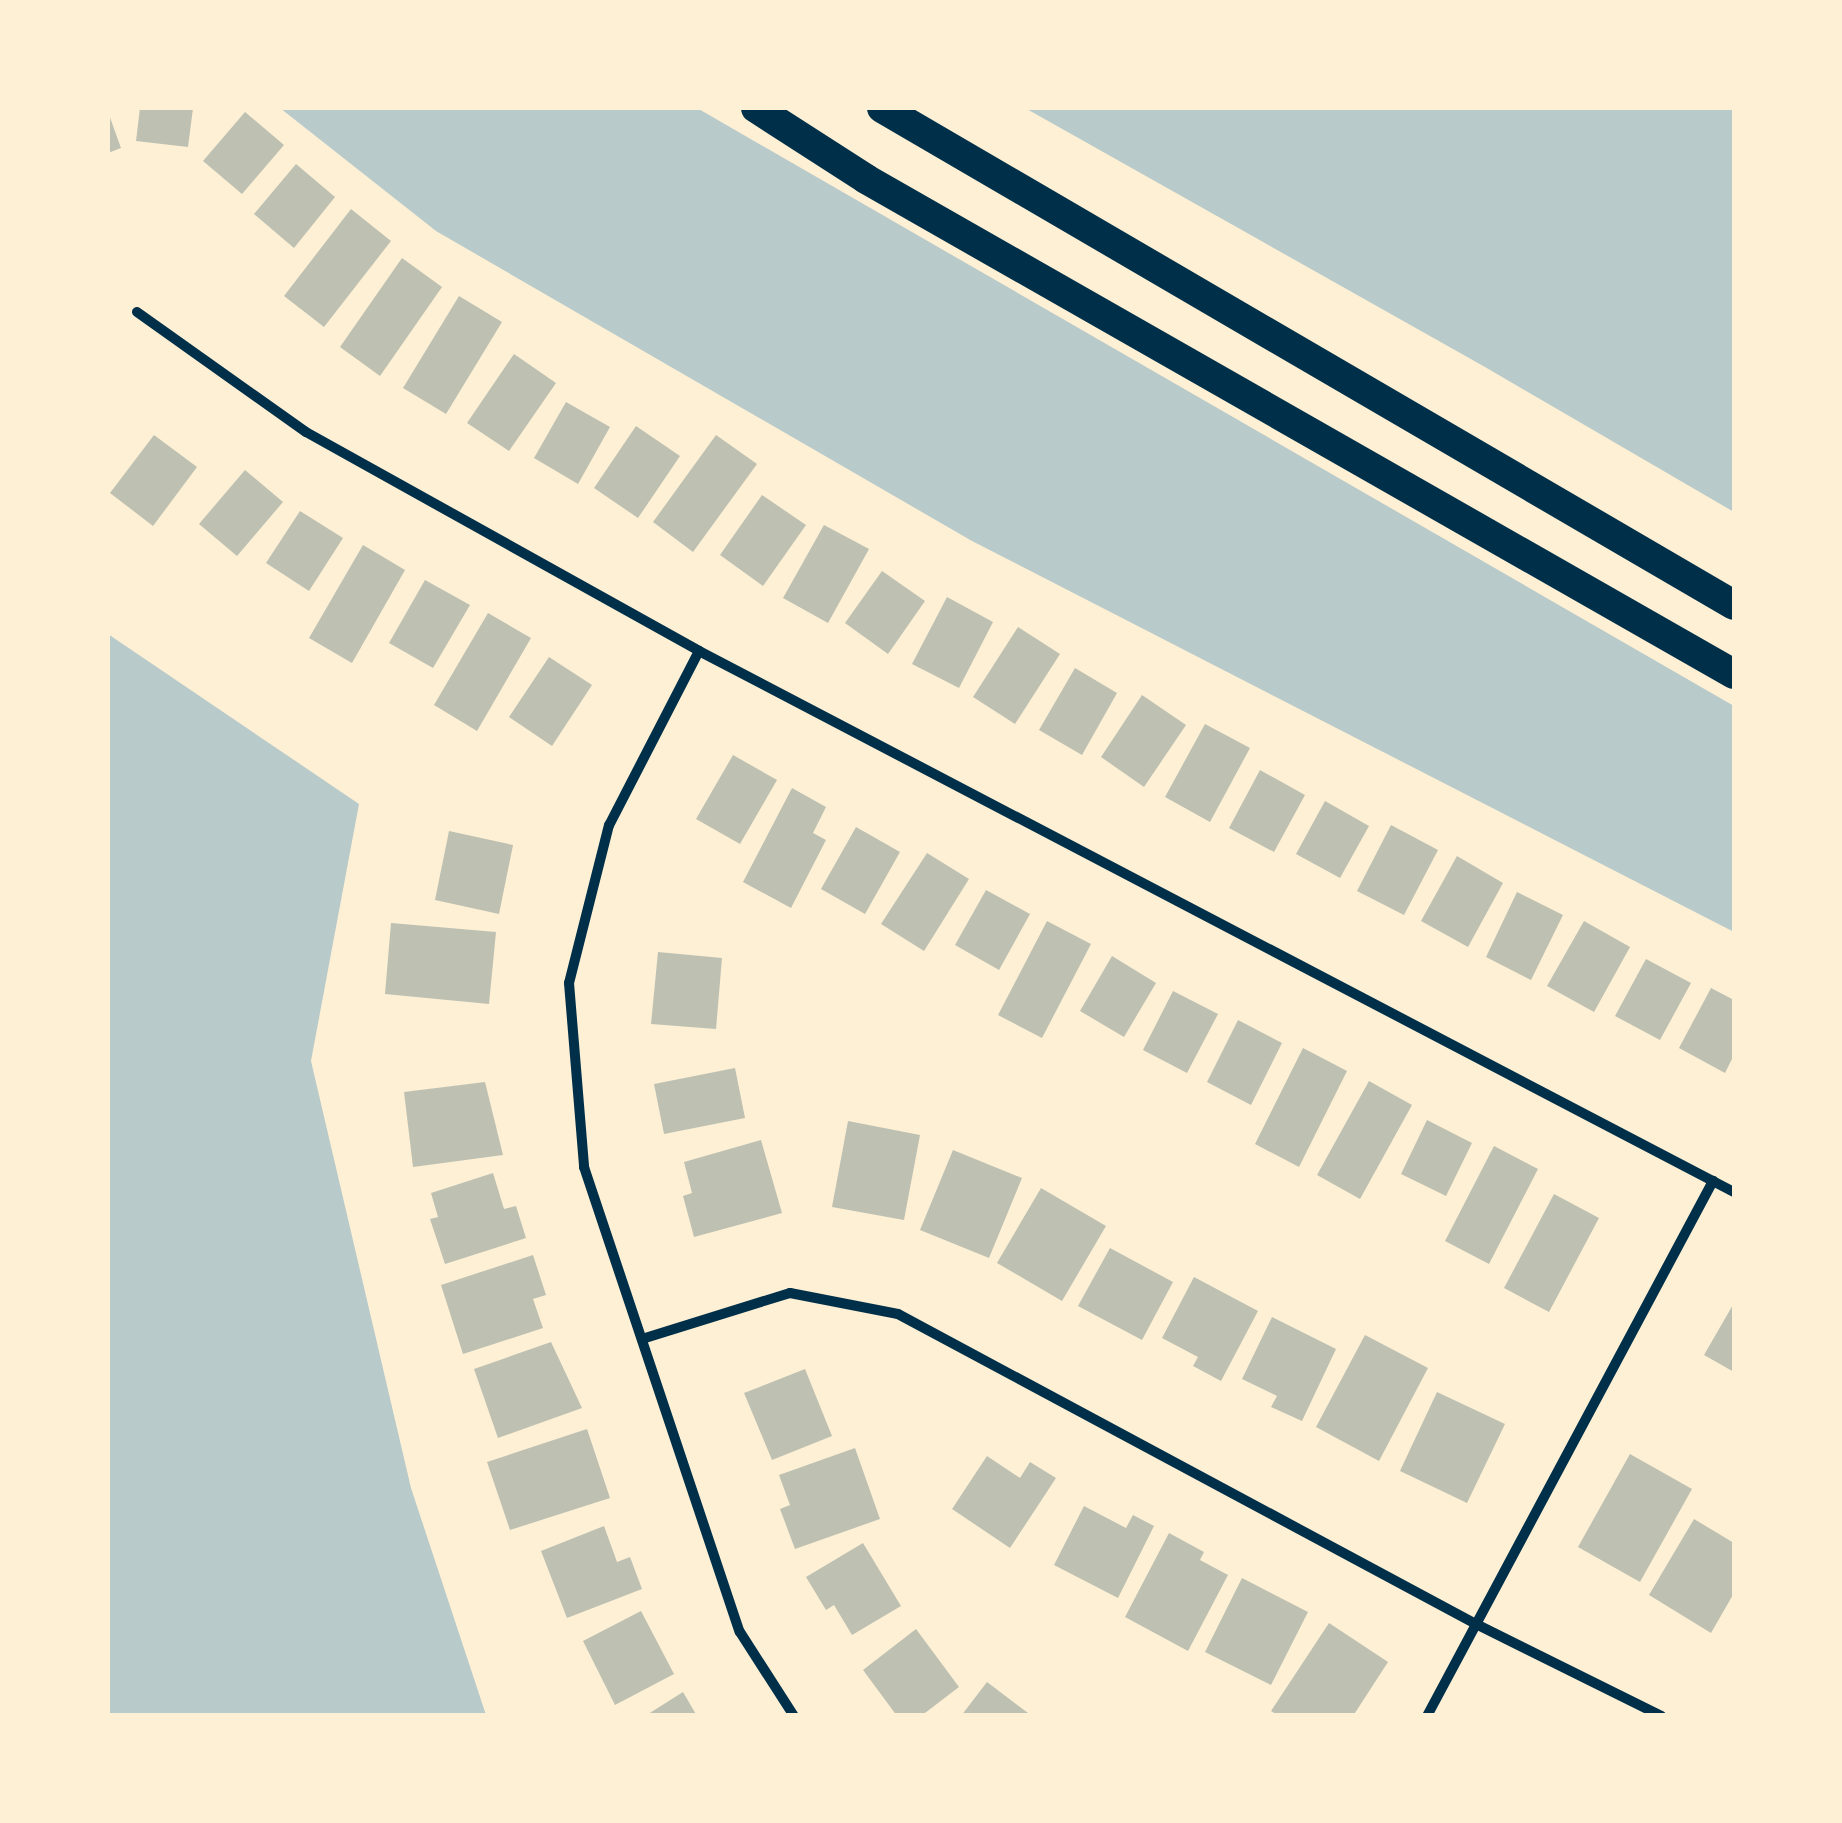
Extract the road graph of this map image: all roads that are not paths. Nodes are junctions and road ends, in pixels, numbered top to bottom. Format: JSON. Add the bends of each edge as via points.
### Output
{"nodes":[{"id":1,"x":756,"y":108,"type":"edge"},
{"id":2,"x":882,"y":108,"type":"edge"},
{"id":3,"x":137,"y":312,"type":"dead end"},
{"id":4,"x":1734,"y":605,"type":"edge"},
{"id":5,"x":699,"y":651,"type":"junction"},
{"id":6,"x":1734,"y":674,"type":"edge"},
{"id":7,"x":1713,"y":1181,"type":"junction"},
{"id":8,"x":1734,"y":1192,"type":"edge"},
{"id":9,"x":642,"y":1338,"type":"junction"},
{"id":10,"x":1476,"y":1624,"type":"junction"},
{"id":11,"x":794,"y":1716,"type":"edge"},
{"id":12,"x":1427,"y":1716,"type":"edge"},
{"id":13,"x":1661,"y":1716,"type":"edge"}],
"edges":[{"from":1,"to":6,"type":"highway","via":[[866,179]]},
{"from":2,"to":4,"type":"highway"},
{"from":3,"to":5,"type":"street","via":[[306,432]]},
{"from":5,"to":7,"type":"street"},
{"from":5,"to":9,"type":"street","via":[[609,825],[569,983],[584,1167]]},
{"from":7,"to":8,"type":"street"},
{"from":7,"to":10,"type":"street"},
{"from":9,"to":10,"type":"street","via":[[790,1293],[898,1314]]},
{"from":9,"to":11,"type":"street","via":[[740,1632]]},
{"from":10,"to":12,"type":"street"},
{"from":10,"to":13,"type":"street"}]}
